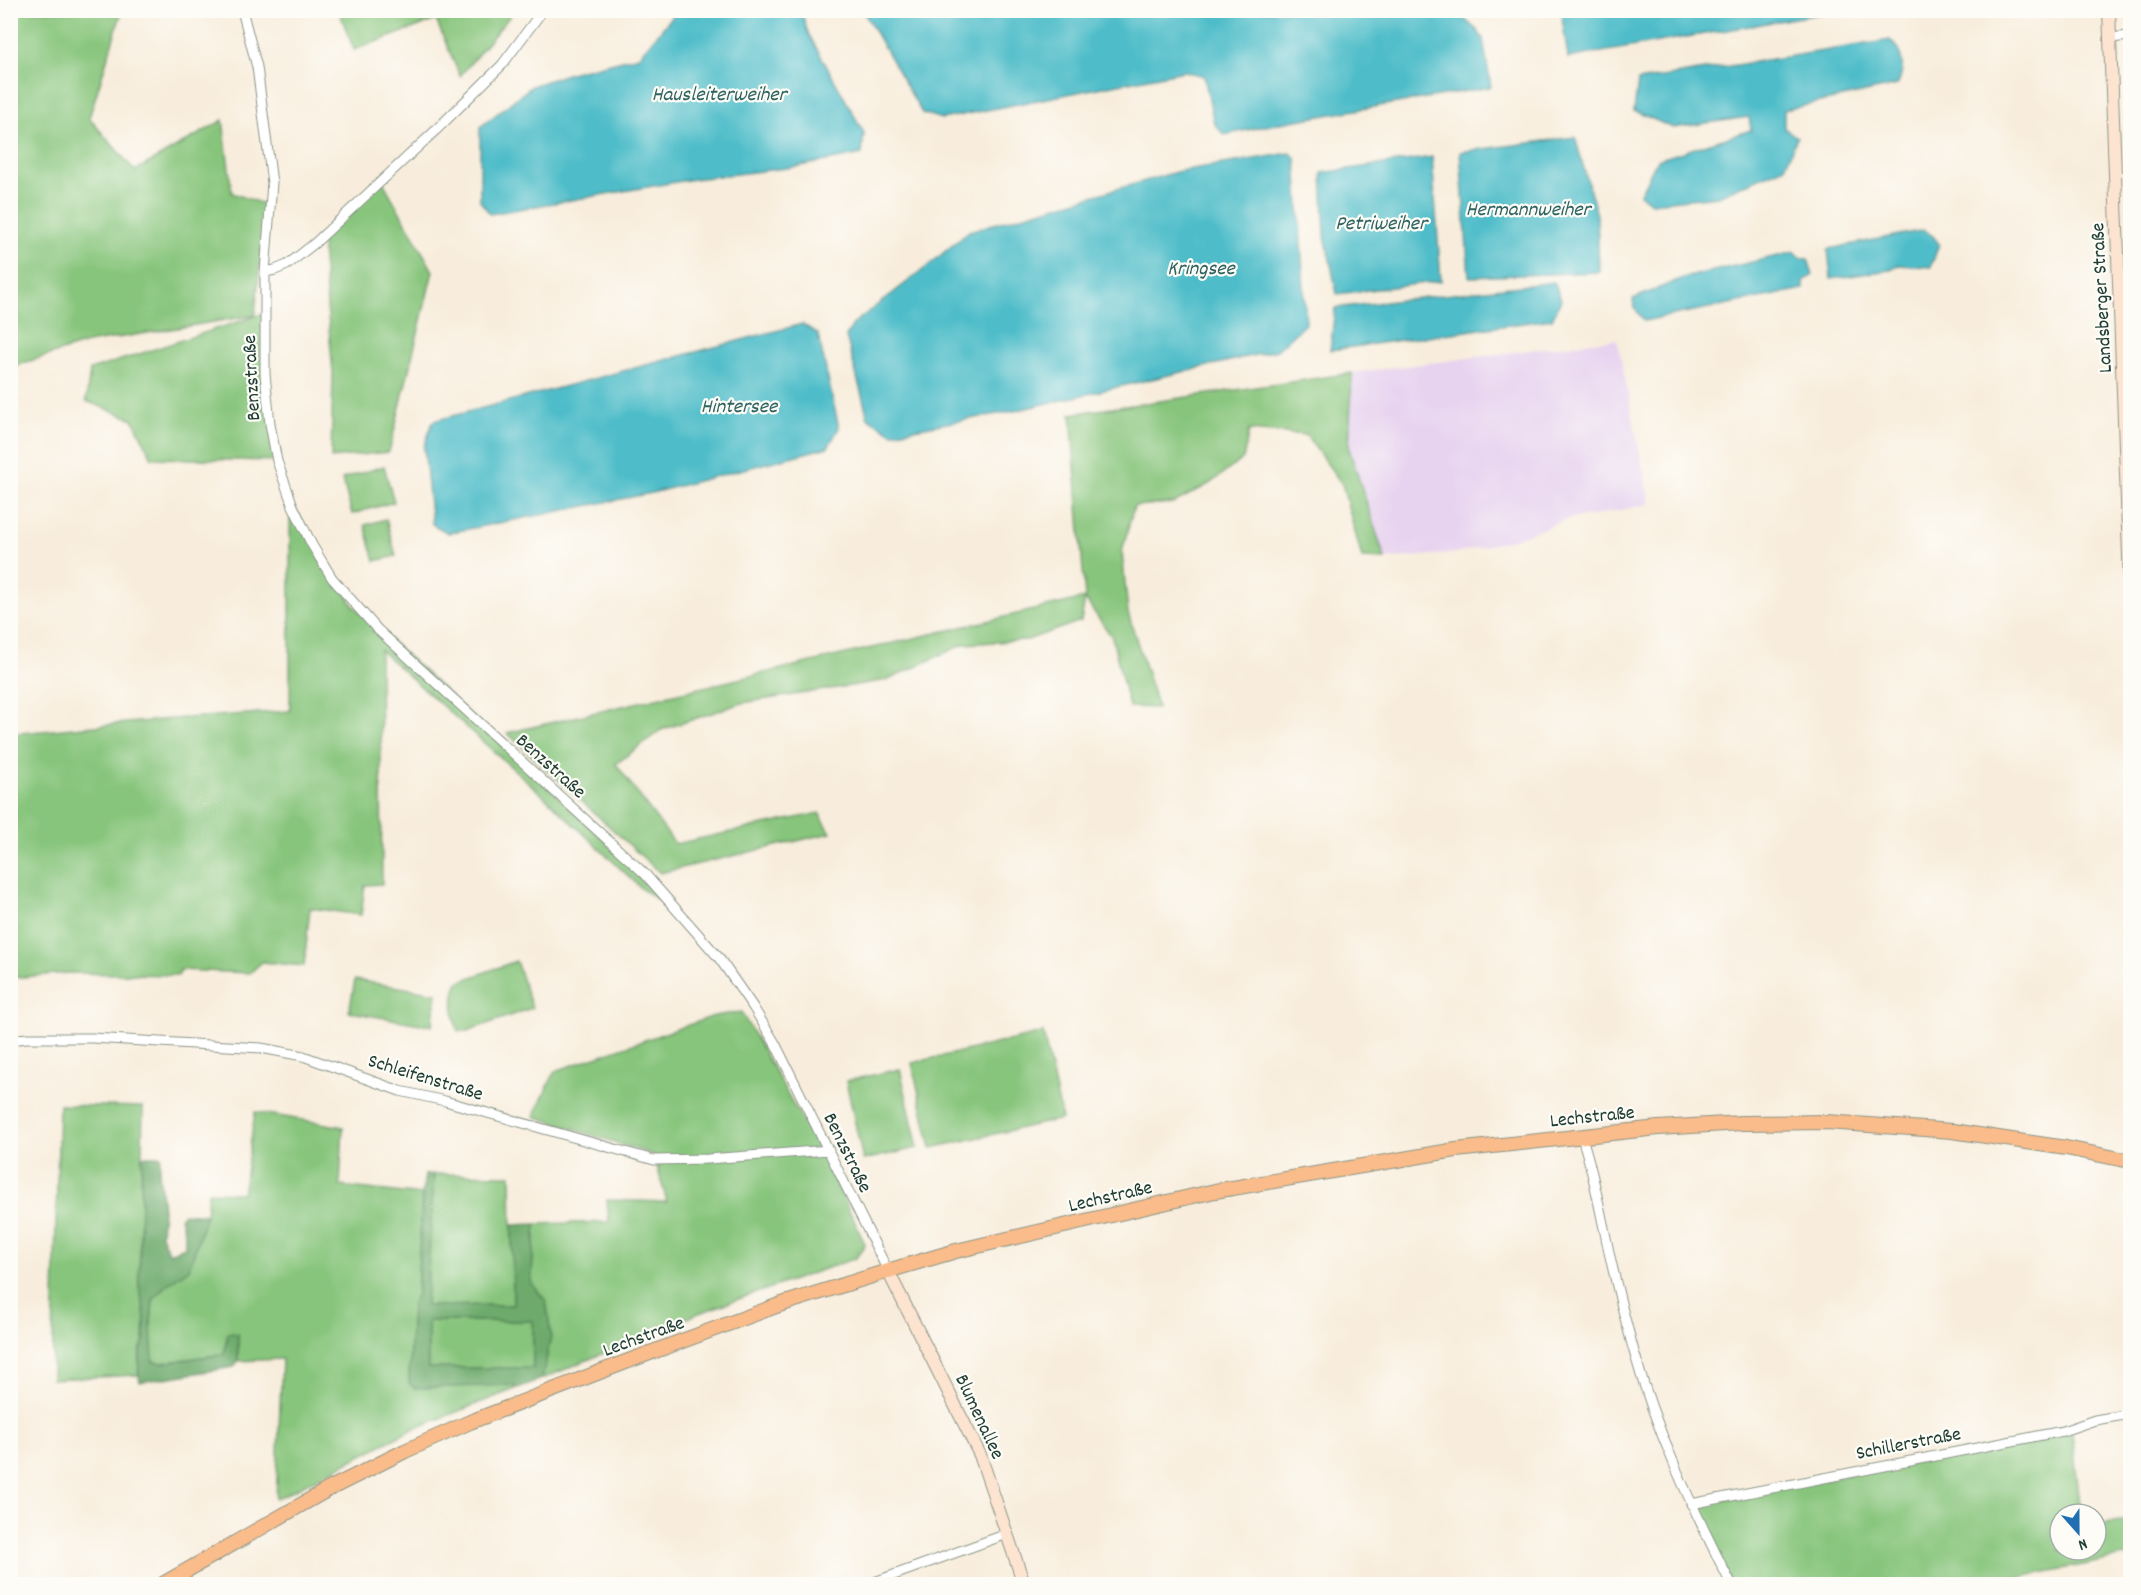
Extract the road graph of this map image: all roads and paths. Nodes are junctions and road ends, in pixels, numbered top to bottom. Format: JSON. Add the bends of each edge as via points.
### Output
{"nodes":[{"id":1,"x":242,"y":10,"type":"edge"},
{"id":2,"x":543,"y":10,"type":"edge"},
{"id":3,"x":2109,"y":10,"type":"edge"},
{"id":4,"x":2130,"y":36,"type":"edge"},
{"id":5,"x":2110,"y":38,"type":"junction"},
{"id":6,"x":265,"y":272,"type":"junction"},
{"id":7,"x":2130,"y":584,"type":"edge"},
{"id":8,"x":10,"y":1040,"type":"edge"},
{"id":9,"x":1581,"y":1135,"type":"junction"},
{"id":10,"x":829,"y":1149,"type":"junction"},
{"id":11,"x":2130,"y":1161,"type":"edge"},
{"id":12,"x":888,"y":1270,"type":"junction"},
{"id":13,"x":2130,"y":1414,"type":"edge"},
{"id":14,"x":1691,"y":1504,"type":"junction"},
{"id":15,"x":1007,"y":1534,"type":"junction"},
{"id":16,"x":163,"y":1584,"type":"edge"},
{"id":17,"x":869,"y":1584,"type":"edge"},
{"id":18,"x":1024,"y":1584,"type":"edge"},
{"id":19,"x":1731,"y":1584,"type":"edge"}],
"edges":[{"from":1,"to":6,"type":"street","name":"Benzstraße","via":[[257,67],[272,183]]},
{"from":2,"to":6,"type":"street","via":[[502,65],[435,131],[315,243],[287,265]]},
{"from":3,"to":5,"type":"street","name":"Landsberger Straße"},
{"from":4,"to":5,"type":"street"},
{"from":5,"to":7,"type":"street","name":"Landsberger Straße"},
{"from":6,"to":10,"type":"street","name":"Benzstraße","via":[[264,374],[276,460],[293,506],[332,578],[377,629],[674,905],[719,958],[753,1007]]},
{"from":8,"to":10,"type":"street","name":"Schleifenstraße","via":[[92,1038],[261,1048],[303,1056],[400,1091],[654,1160]]},
{"from":9,"to":11,"type":"main road","name":"Lechstraße","via":[[1742,1123],[1827,1122],[2010,1138]]},
{"from":9,"to":12,"type":"main road","name":"Lechstraße","via":[[1456,1150],[1215,1191]]},
{"from":9,"to":14,"type":"street","via":[[1643,1382]]},
{"from":10,"to":12,"type":"street","name":"Benzstraße"},
{"from":12,"to":15,"type":"street","name":"Blumenallee","via":[[980,1455]]},
{"from":12,"to":16,"type":"main road","name":"Lechstraße","via":[[779,1305],[470,1422],[327,1490]]},
{"from":13,"to":14,"type":"street","name":"Schillerstraße","via":[[2063,1431]]},
{"from":14,"to":19,"type":"street"},
{"from":15,"to":17,"type":"street"},
{"from":15,"to":18,"type":"street","name":"Blumenallee"}]}
